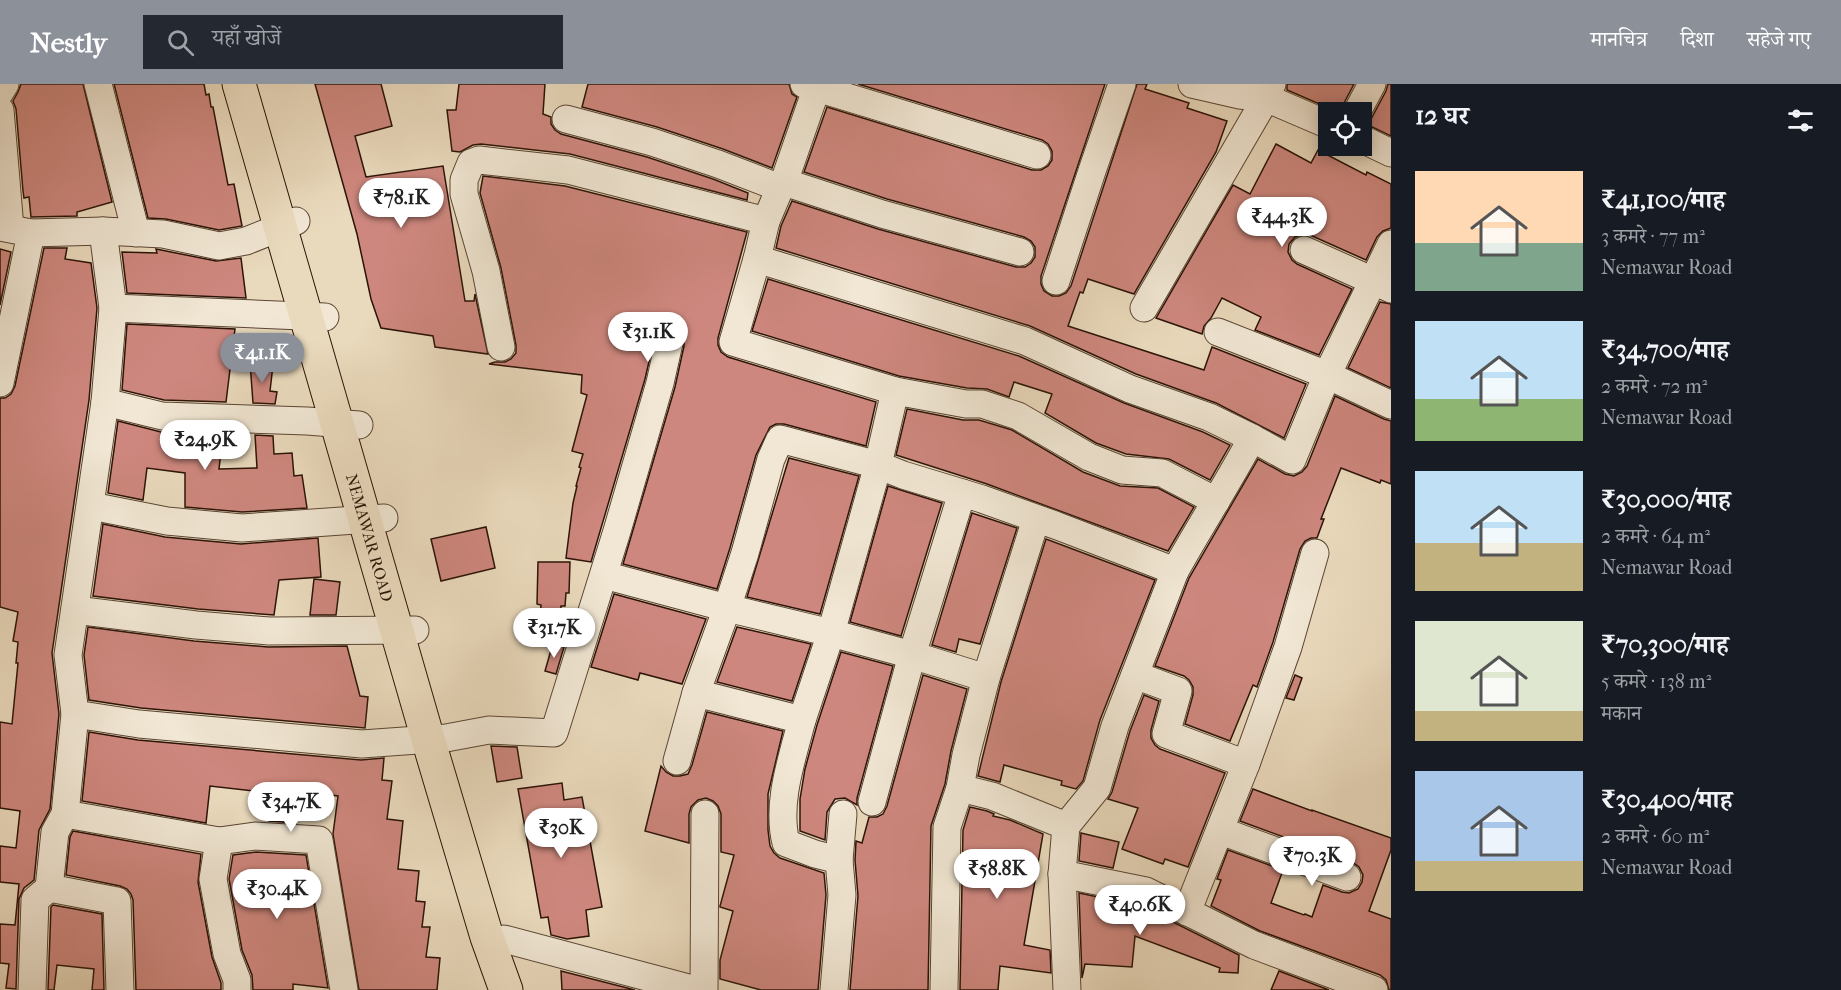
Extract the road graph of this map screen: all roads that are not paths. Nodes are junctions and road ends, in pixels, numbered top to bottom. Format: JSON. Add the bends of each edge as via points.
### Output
{"nodes":[{"id":1,"x":5,"y":84,"type":"edge"},
{"id":2,"x":98,"y":84,"type":"edge"},
{"id":3,"x":239,"y":84,"type":"edge"},
{"id":4,"x":260,"y":84,"type":"edge"},
{"id":5,"x":1122,"y":84,"type":"edge"},
{"id":6,"x":1192,"y":84,"type":"edge"},
{"id":7,"x":1372,"y":84,"type":"edge"},
{"id":8,"x":813,"y":85,"type":"edge"},
{"id":9,"x":1269,"y":91,"type":"edge"},
{"id":10,"x":0,"y":92,"type":"edge"},
{"id":11,"x":1362,"y":102,"type":"edge"},
{"id":12,"x":0,"y":110,"type":"edge"},
{"id":13,"x":566,"y":119,"type":"dead end"},
{"id":14,"x":1318,"y":119,"type":"edge"},
{"id":15,"x":1372,"y":144,"type":"edge"},
{"id":16,"x":1391,"y":153,"type":"edge"},
{"id":17,"x":1037,"y":155,"type":"dead end"},
{"id":18,"x":782,"y":185,"type":"junction"},
{"id":19,"x":766,"y":221,"type":"junction"},
{"id":20,"x":289,"y":224,"type":"junction"},
{"id":21,"x":14,"y":229,"type":"edge"},
{"id":22,"x":103,"y":231,"type":"junction"},
{"id":23,"x":136,"y":233,"type":"junction"},
{"id":24,"x":1391,"y":244,"type":"edge"},
{"id":25,"x":1304,"y":250,"type":"dead end"},
{"id":26,"x":1020,"y":252,"type":"dead end"},
{"id":27,"x":757,"y":259,"type":"junction"},
{"id":28,"x":1056,"y":281,"type":"dead end"},
{"id":29,"x":1382,"y":285,"type":"edge"},
{"id":30,"x":113,"y":308,"type":"junction"},
{"id":31,"x":1144,"y":308,"type":"dead end"},
{"id":32,"x":316,"y":317,"type":"junction"},
{"id":33,"x":1218,"y":332,"type":"dead end"},
{"id":34,"x":669,"y":343,"type":"dead end"},
{"id":35,"x":501,"y":347,"type":"dead end"},
{"id":36,"x":1326,"y":375,"type":"junction"},
{"id":37,"x":0,"y":382,"type":"edge"},
{"id":38,"x":895,"y":391,"type":"junction"},
{"id":39,"x":105,"y":402,"type":"junction"},
{"id":40,"x":1391,"y":405,"type":"edge"},
{"id":41,"x":348,"y":424,"type":"junction"},
{"id":42,"x":1252,"y":438,"type":"junction"},
{"id":43,"x":878,"y":465,"type":"junction"},
{"id":44,"x":962,"y":494,"type":"junction"},
{"id":45,"x":1216,"y":501,"type":"junction"},
{"id":46,"x":91,"y":506,"type":"junction"},
{"id":47,"x":374,"y":519,"type":"junction"},
{"id":48,"x":1036,"y":519,"type":"junction"},
{"id":49,"x":1316,"y":553,"type":"dead end"},
{"id":50,"x":1175,"y":571,"type":"junction"},
{"id":51,"x":604,"y":575,"type":"junction"},
{"id":52,"x":727,"y":608,"type":"junction"},
{"id":53,"x":75,"y":610,"type":"junction"},
{"id":54,"x":407,"y":630,"type":"junction"},
{"id":55,"x":831,"y":633,"type":"junction"},
{"id":56,"x":912,"y":655,"type":"junction"},
{"id":57,"x":1135,"y":675,"type":"junction"},
{"id":58,"x":986,"y":678,"type":"junction"},
{"id":59,"x":696,"y":693,"type":"junction"},
{"id":60,"x":75,"y":714,"type":"junction"},
{"id":61,"x":802,"y":720,"type":"junction"},
{"id":62,"x":437,"y":738,"type":"junction"},
{"id":63,"x":677,"y":761,"type":"dead end"},
{"id":64,"x":1246,"y":764,"type":"junction"},
{"id":65,"x":960,"y":788,"type":"junction"},
{"id":66,"x":872,"y":802,"type":"dead end"},
{"id":67,"x":65,"y":814,"type":"junction"},
{"id":68,"x":705,"y":814,"type":"dead end"},
{"id":69,"x":843,"y":814,"type":"dead end"},
{"id":70,"x":1066,"y":826,"type":"junction"},
{"id":71,"x":1221,"y":831,"type":"junction"},
{"id":72,"x":219,"y":841,"type":"junction"},
{"id":73,"x":839,"y":860,"type":"junction"},
{"id":74,"x":1062,"y":874,"type":"junction"},
{"id":75,"x":1347,"y":877,"type":"dead end"},
{"id":76,"x":49,"y":888,"type":"junction"},
{"id":77,"x":1187,"y":912,"type":"junction"},
{"id":78,"x":504,"y":939,"type":"junction"},
{"id":79,"x":32,"y":990,"type":"edge"},
{"id":80,"x":120,"y":990,"type":"edge"},
{"id":81,"x":237,"y":990,"type":"edge"},
{"id":82,"x":344,"y":990,"type":"edge"},
{"id":83,"x":506,"y":990,"type":"edge"},
{"id":84,"x":520,"y":990,"type":"edge"},
{"id":85,"x":696,"y":990,"type":"edge"},
{"id":86,"x":704,"y":990,"type":"edge"},
{"id":87,"x":834,"y":990,"type":"edge"},
{"id":88,"x":944,"y":990,"type":"edge"},
{"id":89,"x":1067,"y":990,"type":"edge"},
{"id":90,"x":1374,"y":990,"type":"edge"}],
"edges":[{"from":1,"to":10,"type":"street"},
{"from":2,"to":23,"type":"street"},
{"from":3,"to":20,"type":"highway","name":"NEMAWAR ROAD"},
{"from":4,"to":20,"type":"highway","name":"NEMAWAR ROAD"},
{"from":5,"to":28,"type":"street"},
{"from":6,"to":9,"type":"street"},
{"from":7,"to":11,"type":"street"},
{"from":8,"to":17,"type":"street"},
{"from":8,"to":18,"type":"street"},
{"from":9,"to":14,"type":"street"},
{"from":9,"to":31,"type":"street"},
{"from":12,"to":21,"type":"street"},
{"from":13,"to":18,"type":"street","via":[[652,142]]},
{"from":15,"to":16,"type":"street"},
{"from":18,"to":19,"type":"street"},
{"from":18,"to":26,"type":"street"},
{"from":19,"to":27,"type":"street"},
{"from":19,"to":35,"type":"street","via":[[568,170],[479,160],[471,163],[464,180],[464,194],[486,271]]},
{"from":20,"to":23,"type":"street","via":[[246,241],[219,246],[163,234]]},
{"from":20,"to":32,"type":"highway","name":"NEMAWAR ROAD"},
{"from":21,"to":22,"type":"street"},
{"from":21,"to":37,"type":"street"},
{"from":22,"to":23,"type":"street"},
{"from":22,"to":30,"type":"street"},
{"from":24,"to":29,"type":"street"},
{"from":25,"to":29,"type":"street"},
{"from":27,"to":38,"type":"street","via":[[733,342]]},
{"from":27,"to":42,"type":"street","via":[[1025,341]]},
{"from":29,"to":36,"type":"street"},
{"from":30,"to":32,"type":"street"},
{"from":30,"to":39,"type":"street"},
{"from":32,"to":41,"type":"highway","name":"NEMAWAR ROAD"},
{"from":33,"to":36,"type":"street"},
{"from":34,"to":51,"type":"street"},
{"from":36,"to":40,"type":"street"},
{"from":36,"to":42,"type":"street","via":[[1292,460]]},
{"from":38,"to":43,"type":"street"},
{"from":38,"to":45,"type":"street","via":[[982,404],[1018,417],[1089,457],[1122,470],[1162,473]]},
{"from":39,"to":41,"type":"street","via":[[162,416]]},
{"from":39,"to":46,"type":"street"},
{"from":41,"to":47,"type":"highway","name":"NEMAWAR ROAD"},
{"from":42,"to":45,"type":"street"},
{"from":43,"to":44,"type":"street"},
{"from":43,"to":52,"type":"street","via":[[780,439]]},
{"from":43,"to":55,"type":"street"},
{"from":44,"to":48,"type":"street"},
{"from":44,"to":56,"type":"street"},
{"from":45,"to":50,"type":"street"},
{"from":46,"to":47,"type":"street","via":[[167,521],[242,528]]},
{"from":46,"to":53,"type":"street"},
{"from":47,"to":54,"type":"highway","name":"NEMAWAR ROAD"},
{"from":48,"to":50,"type":"street"},
{"from":48,"to":58,"type":"street"},
{"from":49,"to":64,"type":"street","via":[[1288,647]]},
{"from":50,"to":57,"type":"street"},
{"from":51,"to":52,"type":"street"},
{"from":51,"to":62,"type":"street","via":[[554,733],[489,730]]},
{"from":52,"to":55,"type":"street"},
{"from":52,"to":59,"type":"street"},
{"from":53,"to":54,"type":"street","via":[[269,631]]},
{"from":53,"to":60,"type":"street","via":[[68,655]]},
{"from":54,"to":62,"type":"highway","name":"NEMAWAR ROAD"},
{"from":55,"to":56,"type":"street"},
{"from":55,"to":61,"type":"street"},
{"from":56,"to":58,"type":"street"},
{"from":56,"to":66,"type":"street"},
{"from":57,"to":64,"type":"street","via":[[1178,691],[1166,734]]},
{"from":57,"to":70,"type":"street","via":[[1097,788]]},
{"from":58,"to":65,"type":"street"},
{"from":59,"to":61,"type":"street"},
{"from":59,"to":63,"type":"street"},
{"from":60,"to":62,"type":"street","via":[[140,724],[362,744]]},
{"from":60,"to":67,"type":"street"},
{"from":61,"to":73,"type":"street","via":[[783,797],[786,843]]},
{"from":62,"to":78,"type":"highway","name":"NEMAWAR ROAD"},
{"from":62,"to":83,"type":"highway","name":"NEMAWAR ROAD","via":[[487,937]]},
{"from":64,"to":71,"type":"street"},
{"from":65,"to":70,"type":"street","via":[[992,796]]},
{"from":65,"to":88,"type":"street","via":[[947,827]]},
{"from":67,"to":72,"type":"street"},
{"from":67,"to":76,"type":"street","via":[[55,832]]},
{"from":68,"to":86,"type":"street"},
{"from":69,"to":73,"type":"street"},
{"from":70,"to":74,"type":"street"},
{"from":71,"to":75,"type":"street"},
{"from":71,"to":77,"type":"street"},
{"from":72,"to":81,"type":"street","via":[[213,879],[226,954]]},
{"from":72,"to":82,"type":"street","via":[[255,836],[319,840]]},
{"from":73,"to":87,"type":"street","via":[[843,895]]},
{"from":74,"to":77,"type":"street","via":[[1146,891]]},
{"from":74,"to":89,"type":"street"},
{"from":76,"to":79,"type":"street","via":[[35,900]]},
{"from":76,"to":80,"type":"street","via":[[117,901]]},
{"from":77,"to":90,"type":"street","via":[[1254,945]]},
{"from":78,"to":84,"type":"highway","name":"NEMAWAR ROAD"},
{"from":78,"to":85,"type":"street"}]}
